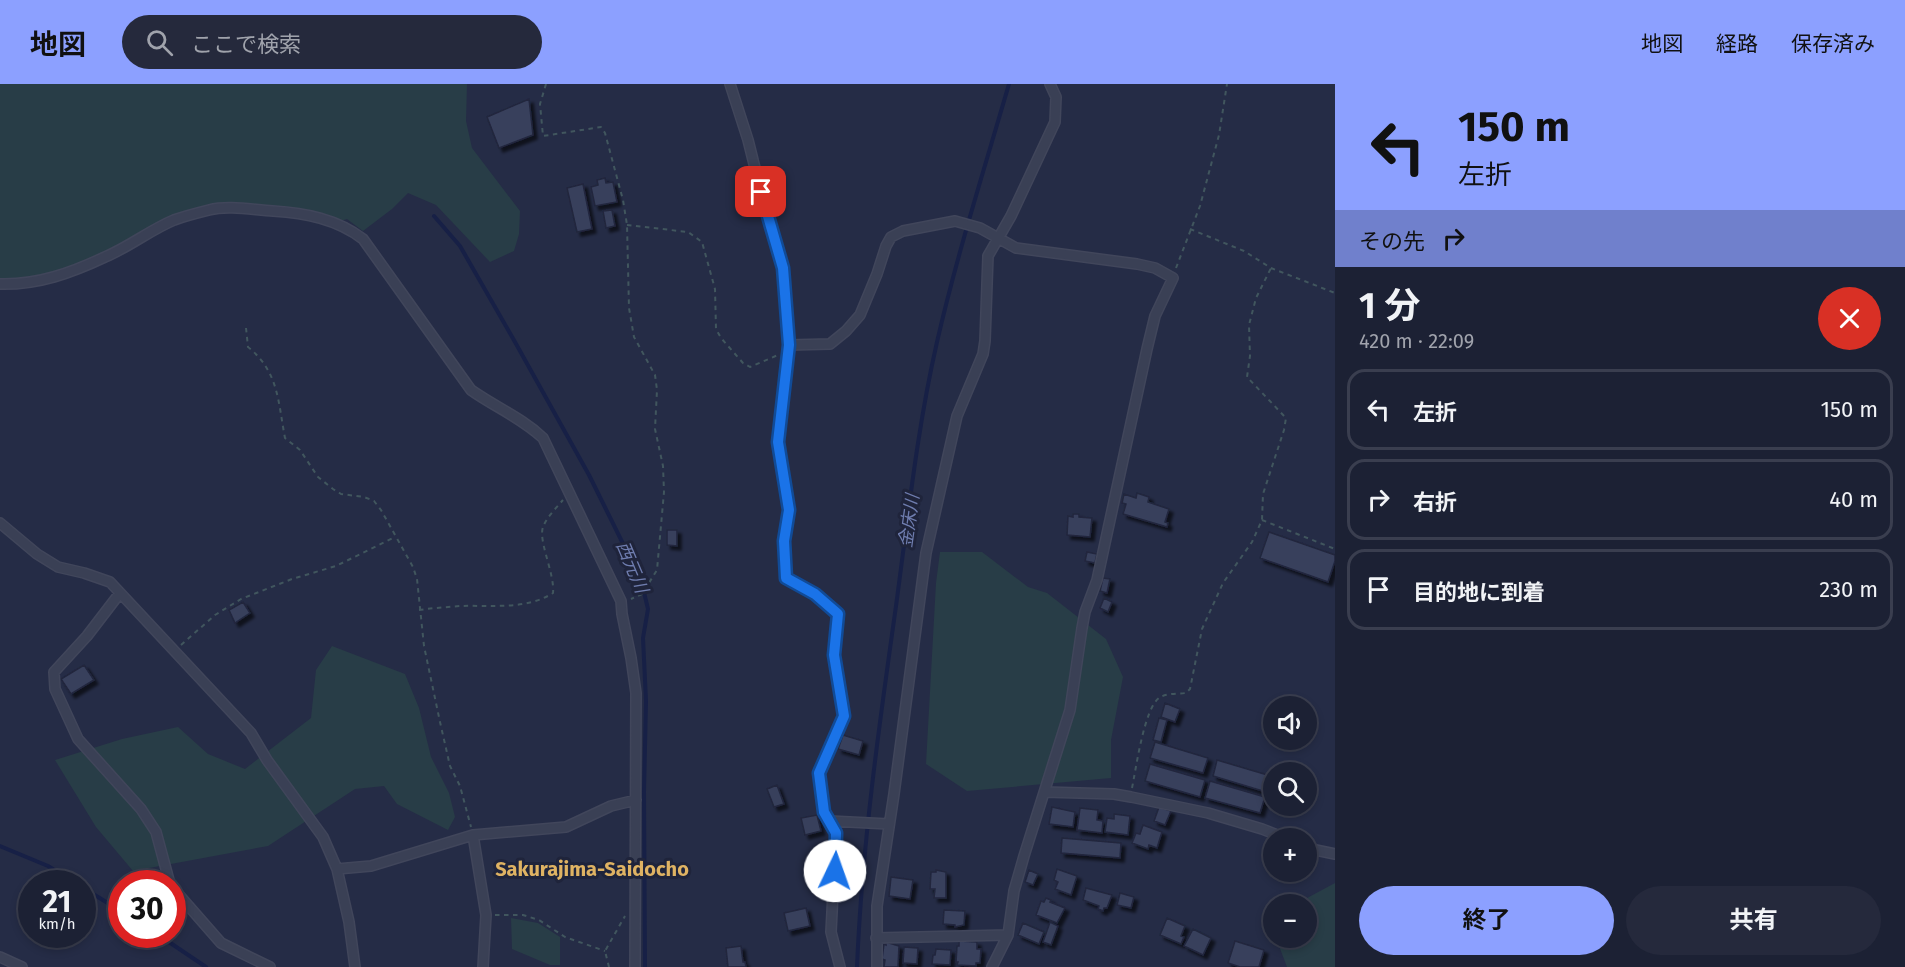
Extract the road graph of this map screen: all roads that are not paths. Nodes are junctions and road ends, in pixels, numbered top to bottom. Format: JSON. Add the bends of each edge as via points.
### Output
{"nodes":[{"id":1,"x":730,"y":84,"type":"edge"},
{"id":2,"x":1050,"y":84,"type":"edge"},
{"id":3,"x":998,"y":238,"type":"junction"},
{"id":4,"x":0,"y":284,"type":"edge"},
{"id":5,"x":789,"y":347,"type":"junction"},
{"id":6,"x":0,"y":524,"type":"edge"},
{"id":7,"x":120,"y":593,"type":"junction"},
{"id":8,"x":1045,"y":792,"type":"junction"},
{"id":9,"x":636,"y":800,"type":"junction"},
{"id":10,"x":830,"y":821,"type":"junction"},
{"id":11,"x":884,"y":823,"type":"junction"},
{"id":12,"x":1263,"y":829,"type":"edge"},
{"id":13,"x":473,"y":835,"type":"junction"},
{"id":14,"x":1317,"y":850,"type":"edge"},
{"id":15,"x":1335,"y":854,"type":"edge"},
{"id":16,"x":337,"y":869,"type":"junction"},
{"id":17,"x":165,"y":870,"type":"edge"},
{"id":18,"x":186,"y":902,"type":"edge"},
{"id":19,"x":1008,"y":935,"type":"junction"},
{"id":20,"x":876,"y":938,"type":"junction"},
{"id":21,"x":0,"y":957,"type":"edge"},
{"id":22,"x":22,"y":967,"type":"edge"},
{"id":23,"x":270,"y":967,"type":"edge"},
{"id":24,"x":355,"y":967,"type":"edge"},
{"id":25,"x":483,"y":967,"type":"edge"},
{"id":26,"x":635,"y":967,"type":"edge"},
{"id":27,"x":840,"y":967,"type":"edge"},
{"id":28,"x":877,"y":967,"type":"edge"},
{"id":29,"x":992,"y":967,"type":"edge"}],
"edges":[{"from":1,"to":5,"type":"street","via":[[783,268]]},
{"from":2,"to":3,"type":"street","via":[[1056,97],[1055,122]]},
{"from":3,"to":5,"type":"street","via":[[955,221],[891,237],[860,315],[846,331],[830,344]]},
{"from":3,"to":8,"type":"street","via":[[1016,248],[1137,264],[1173,278],[1155,316],[1100,569],[1082,628],[1070,710]]},
{"from":3,"to":11,"type":"street","via":[[987,264],[983,354],[957,416],[926,553]]},
{"from":4,"to":9,"type":"street","via":[[51,279],[106,257],[173,220],[212,209],[286,212],[328,220],[363,239],[471,390],[529,424],[543,438],[569,491],[621,601],[636,693]]},
{"from":5,"to":10,"type":"street","via":[[778,442],[789,510],[784,541],[786,578],[815,594],[838,614],[834,655],[844,716],[819,773],[823,806]]},
{"from":6,"to":7,"type":"street","via":[[58,567],[110,582]]},
{"from":7,"to":16,"type":"street","via":[[251,733],[323,837]]},
{"from":7,"to":17,"type":"street","via":[[54,672],[55,688],[78,738],[141,809],[156,832]]},
{"from":8,"to":12,"type":"street","via":[[1114,794],[1208,813]]},
{"from":8,"to":19,"type":"street","via":[[1014,891]]},
{"from":9,"to":13,"type":"street","via":[[566,827]]},
{"from":9,"to":26,"type":"street"},
{"from":10,"to":11,"type":"street"},
{"from":10,"to":27,"type":"street","via":[[836,833],[831,932]]},
{"from":11,"to":20,"type":"street"},
{"from":13,"to":16,"type":"street","via":[[371,866]]},
{"from":13,"to":25,"type":"street","via":[[486,915]]},
{"from":14,"to":15,"type":"street"},
{"from":16,"to":24,"type":"street"},
{"from":18,"to":23,"type":"street","via":[[221,943]]},
{"from":19,"to":20,"type":"street"},
{"from":19,"to":29,"type":"street"},
{"from":20,"to":28,"type":"street"},
{"from":21,"to":22,"type":"street"}]}
